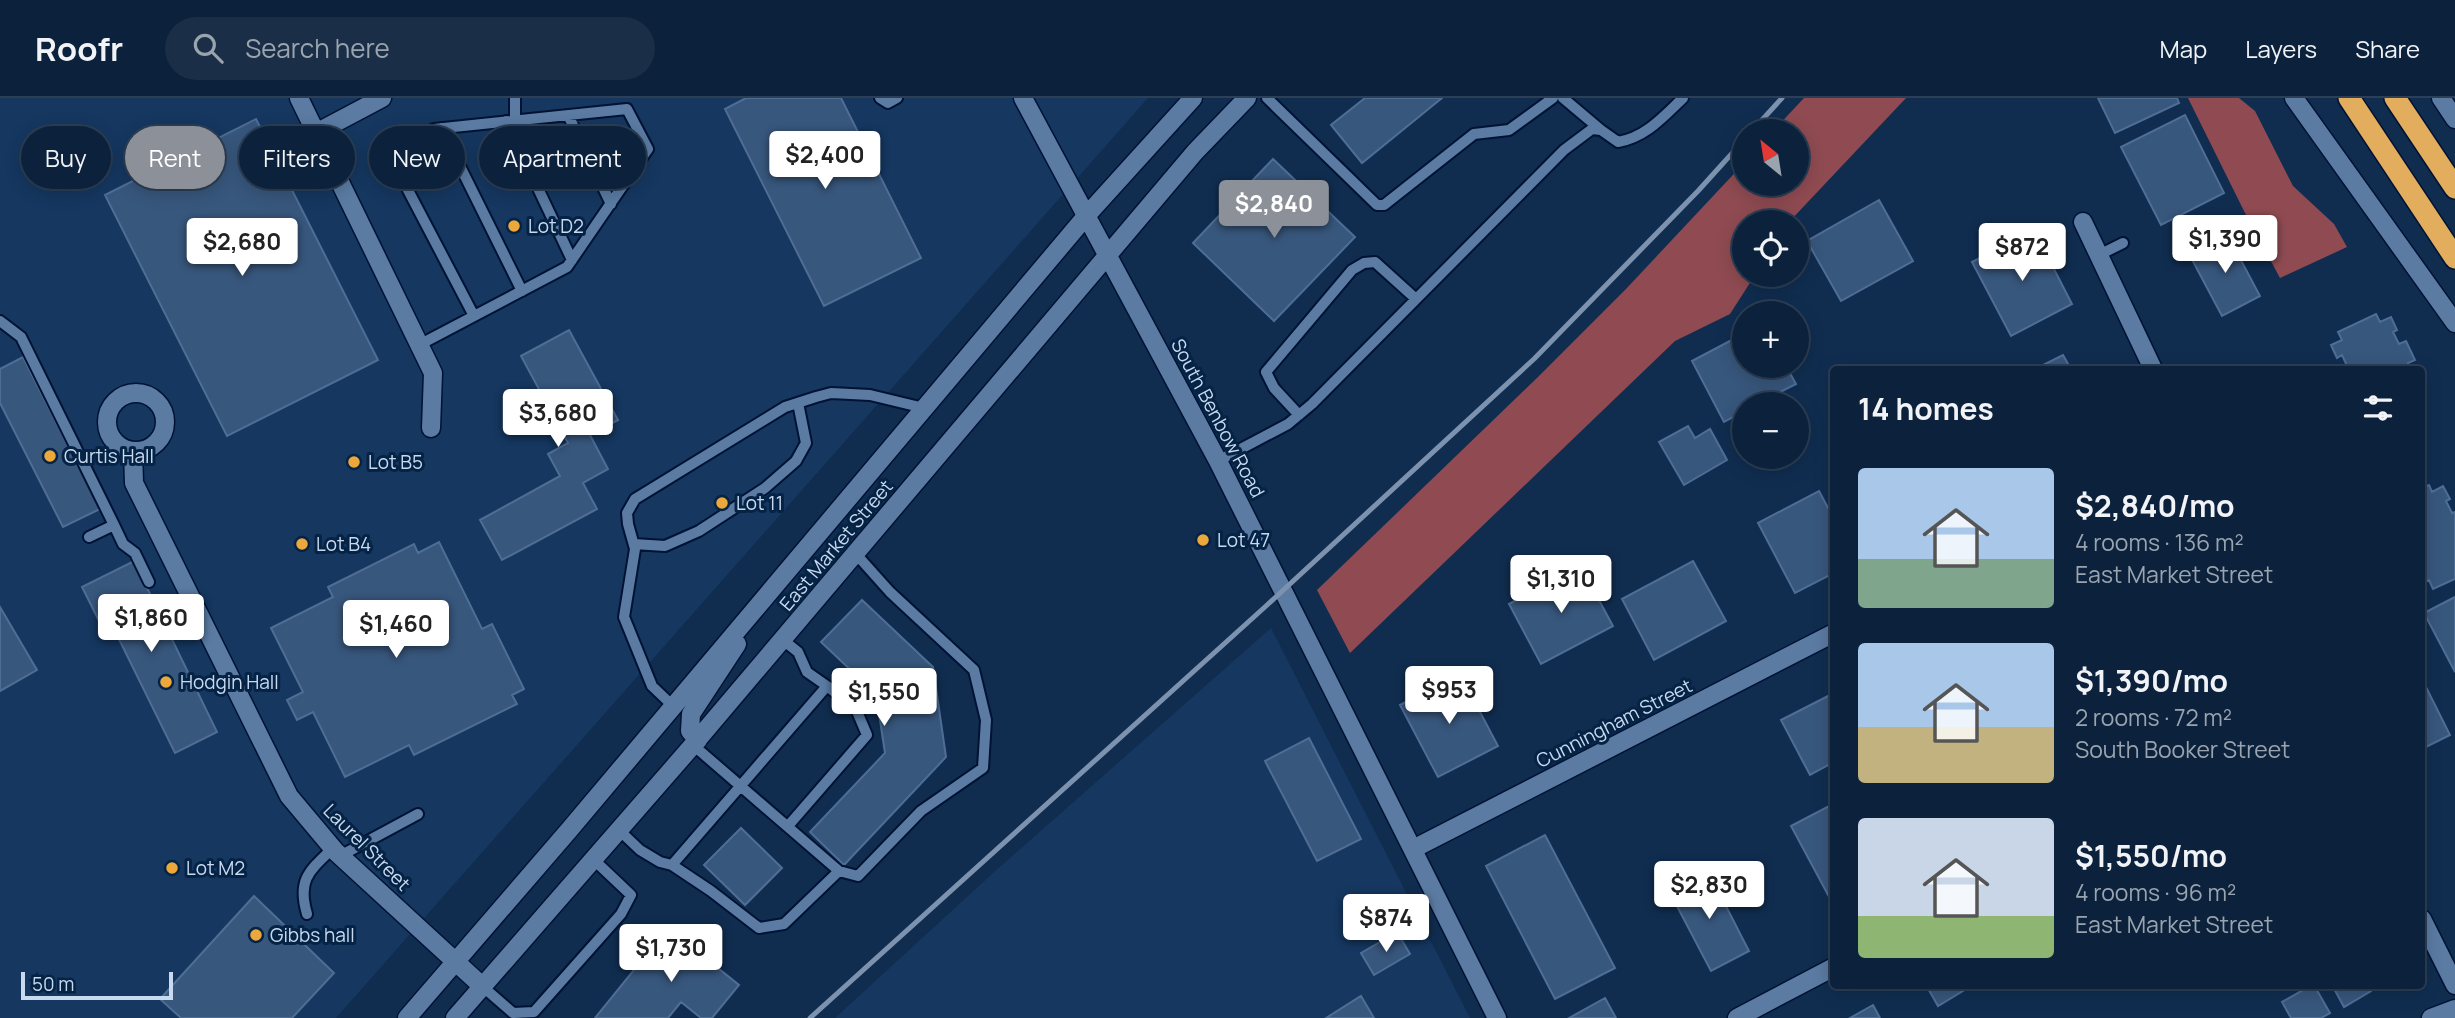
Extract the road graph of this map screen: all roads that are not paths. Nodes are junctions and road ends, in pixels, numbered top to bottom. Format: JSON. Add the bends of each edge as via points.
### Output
{"nodes":[{"id":1,"x":299,"y":98,"type":"edge"},
{"id":2,"x":382,"y":98,"type":"edge"},
{"id":3,"x":515,"y":98,"type":"edge"},
{"id":4,"x":880,"y":98,"type":"edge"},
{"id":5,"x":897,"y":98,"type":"edge"},
{"id":6,"x":1023,"y":98,"type":"edge"},
{"id":7,"x":1193,"y":98,"type":"edge"},
{"id":8,"x":1247,"y":98,"type":"edge"},
{"id":9,"x":1267,"y":98,"type":"edge"},
{"id":10,"x":1553,"y":98,"type":"edge"},
{"id":11,"x":1563,"y":98,"type":"edge"},
{"id":12,"x":1683,"y":98,"type":"edge"},
{"id":13,"x":2294,"y":98,"type":"edge"},
{"id":14,"x":2349,"y":98,"type":"edge"},
{"id":15,"x":2395,"y":98,"type":"edge"},
{"id":16,"x":2441,"y":98,"type":"edge"},
{"id":17,"x":568,"y":115,"type":"junction"},
{"id":18,"x":2455,"y":119,"type":"edge"},
{"id":19,"x":510,"y":121,"type":"junction"},
{"id":20,"x":313,"y":126,"type":"edge"},
{"id":21,"x":329,"y":126,"type":"edge"},
{"id":22,"x":461,"y":126,"type":"edge"},
{"id":23,"x":1601,"y":130,"type":"junction"},
{"id":24,"x":465,"y":175,"type":"edge"},
{"id":25,"x":2455,"y":188,"type":"edge"},
{"id":26,"x":343,"y":189,"type":"edge"},
{"id":27,"x":407,"y":189,"type":"edge"},
{"id":28,"x":611,"y":204,"type":"junction"},
{"id":29,"x":1087,"y":215,"type":"junction"},
{"id":30,"x":2083,"y":222,"type":"dead end"},
{"id":31,"x":2123,"y":243,"type":"dead end"},
{"id":32,"x":1108,"y":254,"type":"junction"},
{"id":33,"x":2099,"y":255,"type":"junction"},
{"id":34,"x":2455,"y":258,"type":"edge"},
{"id":35,"x":572,"y":260,"type":"junction"},
{"id":36,"x":523,"y":290,"type":"junction"},
{"id":37,"x":1416,"y":299,"type":"junction"},
{"id":38,"x":474,"y":316,"type":"junction"},
{"id":39,"x":0,"y":321,"type":"edge"},
{"id":40,"x":2455,"y":323,"type":"edge"},
{"id":41,"x":419,"y":345,"type":"junction"},
{"id":42,"x":2152,"y":366,"type":"edge"},
{"id":43,"x":798,"y":402,"type":"junction"},
{"id":44,"x":924,"y":408,"type":"junction"},
{"id":45,"x":1299,"y":415,"type":"junction"},
{"id":46,"x":431,"y":428,"type":"dead end"},
{"id":47,"x":132,"y":451,"type":"dead end"},
{"id":48,"x":1218,"y":461,"type":"junction"},
{"id":49,"x":114,"y":525,"type":"junction"},
{"id":50,"x":89,"y":537,"type":"dead end"},
{"id":51,"x":634,"y":544,"type":"junction"},
{"id":52,"x":856,"y":554,"type":"junction"},
{"id":53,"x":149,"y":582,"type":"dead end"},
{"id":54,"x":772,"y":588,"type":"junction"},
{"id":55,"x":1830,"y":634,"type":"edge"},
{"id":56,"x":783,"y":640,"type":"junction"},
{"id":57,"x":827,"y":687,"type":"junction"},
{"id":58,"x":673,"y":706,"type":"junction"},
{"id":59,"x":696,"y":743,"type":"junction"},
{"id":60,"x":740,"y":786,"type":"junction"},
{"id":61,"x":418,"y":814,"type":"dead end"},
{"id":62,"x":788,"y":827,"type":"junction"},
{"id":63,"x":619,"y":830,"type":"junction"},
{"id":64,"x":1413,"y":849,"type":"junction"},
{"id":65,"x":336,"y":852,"type":"junction"},
{"id":66,"x":593,"y":859,"type":"junction"},
{"id":67,"x":672,"y":865,"type":"junction"},
{"id":68,"x":839,"y":871,"type":"junction"},
{"id":69,"x":307,"y":914,"type":"dead end"},
{"id":70,"x":2425,"y":925,"type":"edge"},
{"id":71,"x":456,"y":961,"type":"junction"},
{"id":72,"x":1830,"y":969,"type":"edge"},
{"id":73,"x":2455,"y":985,"type":"edge"},
{"id":74,"x":482,"y":986,"type":"junction"},
{"id":75,"x":2455,"y":1009,"type":"edge"},
{"id":76,"x":523,"y":1015,"type":"edge"},
{"id":77,"x":407,"y":1018,"type":"edge"},
{"id":78,"x":455,"y":1018,"type":"edge"},
{"id":79,"x":1497,"y":1018,"type":"edge"},
{"id":80,"x":1737,"y":1018,"type":"edge"},
{"id":81,"x":2431,"y":1018,"type":"edge"}],
"edges":[{"from":1,"to":20,"type":"street"},
{"from":2,"to":21,"type":"street"},
{"from":3,"to":19,"type":"lane"},
{"from":4,"to":5,"type":"lane","via":[[888,103]]},
{"from":6,"to":29,"type":"street","name":"South Benbow Road"},
{"from":7,"to":29,"type":"street","name":"East Market Street"},
{"from":8,"to":32,"type":"street","name":"East Market Street"},
{"from":9,"to":10,"type":"lane","via":[[1377,205],[1384,205],[1474,134],[1508,130]]},
{"from":11,"to":23,"type":"lane"},
{"from":12,"to":23,"type":"lane","via":[[1632,139],[1618,142]]},
{"from":13,"to":40,"type":"street"},
{"from":14,"to":34,"type":"highway"},
{"from":15,"to":25,"type":"highway"},
{"from":16,"to":18,"type":"street"},
{"from":17,"to":19,"type":"lane"},
{"from":17,"to":28,"type":"lane"},
{"from":17,"to":28,"type":"lane","via":[[627,109],[648,149]]},
{"from":19,"to":22,"type":"lane"},
{"from":19,"to":35,"type":"lane"},
{"from":23,"to":37,"type":"lane","via":[[1592,129],[1564,150]]},
{"from":24,"to":36,"type":"lane"},
{"from":26,"to":41,"type":"street"},
{"from":27,"to":38,"type":"lane"},
{"from":28,"to":35,"type":"lane"},
{"from":29,"to":32,"type":"street","name":"South Benbow Road"},
{"from":29,"to":44,"type":"street","name":"East Market Street"},
{"from":30,"to":33,"type":"street"},
{"from":31,"to":33,"type":"lane"},
{"from":32,"to":48,"type":"street","name":"South Benbow Road"},
{"from":32,"to":52,"type":"street","name":"East Market Street"},
{"from":33,"to":42,"type":"street"},
{"from":35,"to":36,"type":"lane"},
{"from":36,"to":38,"type":"lane"},
{"from":37,"to":45,"type":"lane"},
{"from":37,"to":45,"type":"lane","via":[[1375,262],[1352,270],[1266,372],[1273,388]]},
{"from":38,"to":41,"type":"lane"},
{"from":39,"to":49,"type":"lane","via":[[21,337]]},
{"from":41,"to":46,"type":"street","via":[[433,373]]},
{"from":43,"to":44,"type":"lane","via":[[831,393],[870,395]]},
{"from":43,"to":51,"type":"lane","via":[[635,499],[627,513]]},
{"from":43,"to":51,"type":"lane","via":[[806,443],[796,461],[699,531],[665,546]]},
{"from":44,"to":54,"type":"street","name":"East Market Street"},
{"from":45,"to":48,"type":"lane"},
{"from":47,"to":65,"type":"street","name":"Laurel Street","via":[[134,483],[289,796]]},
{"from":48,"to":64,"type":"street","name":"South Benbow Road"},
{"from":49,"to":50,"type":"lane"},
{"from":49,"to":53,"type":"lane"},
{"from":51,"to":58,"type":"lane","via":[[624,617],[652,686]]},
{"from":52,"to":56,"type":"street","name":"East Market Street"},
{"from":52,"to":68,"type":"lane","via":[[974,670],[986,720],[983,768],[921,811],[858,876]]},
{"from":54,"to":58,"type":"street","name":"East Market Street"},
{"from":54,"to":59,"type":"street","via":[[691,714],[690,731]]},
{"from":55,"to":64,"type":"street","name":"Cunningham Street"},
{"from":56,"to":57,"type":"lane","via":[[798,652],[807,671]]},
{"from":56,"to":59,"type":"street","name":"East Market Street"},
{"from":57,"to":60,"type":"lane"},
{"from":57,"to":62,"type":"lane","via":[[856,709],[867,735]]},
{"from":58,"to":71,"type":"street","name":"East Market Street"},
{"from":59,"to":60,"type":"lane"},
{"from":59,"to":63,"type":"street","name":"East Market Street"},
{"from":60,"to":62,"type":"lane"},
{"from":60,"to":67,"type":"lane"},
{"from":61,"to":65,"type":"lane"},
{"from":62,"to":68,"type":"lane"},
{"from":63,"to":66,"type":"street","name":"East Market Street"},
{"from":63,"to":67,"type":"lane","via":[[640,850]]},
{"from":64,"to":79,"type":"street","name":"South Benbow Road"},
{"from":65,"to":69,"type":"lane","via":[[310,870],[302,888]]},
{"from":65,"to":71,"type":"street","name":"Laurel Street"},
{"from":66,"to":74,"type":"street","name":"East Market Street"},
{"from":66,"to":76,"type":"lane","via":[[631,895],[621,914],[534,1012]]},
{"from":67,"to":68,"type":"lane","via":[[759,928],[784,925]]},
{"from":70,"to":73,"type":"street"},
{"from":71,"to":74,"type":"street","name":"Laurel Street"},
{"from":71,"to":77,"type":"street","name":"East Market Street"},
{"from":72,"to":80,"type":"street"},
{"from":74,"to":76,"type":"lane","via":[[513,1013]]},
{"from":74,"to":78,"type":"street","name":"East Market Street"},
{"from":75,"to":81,"type":"street"}]}
